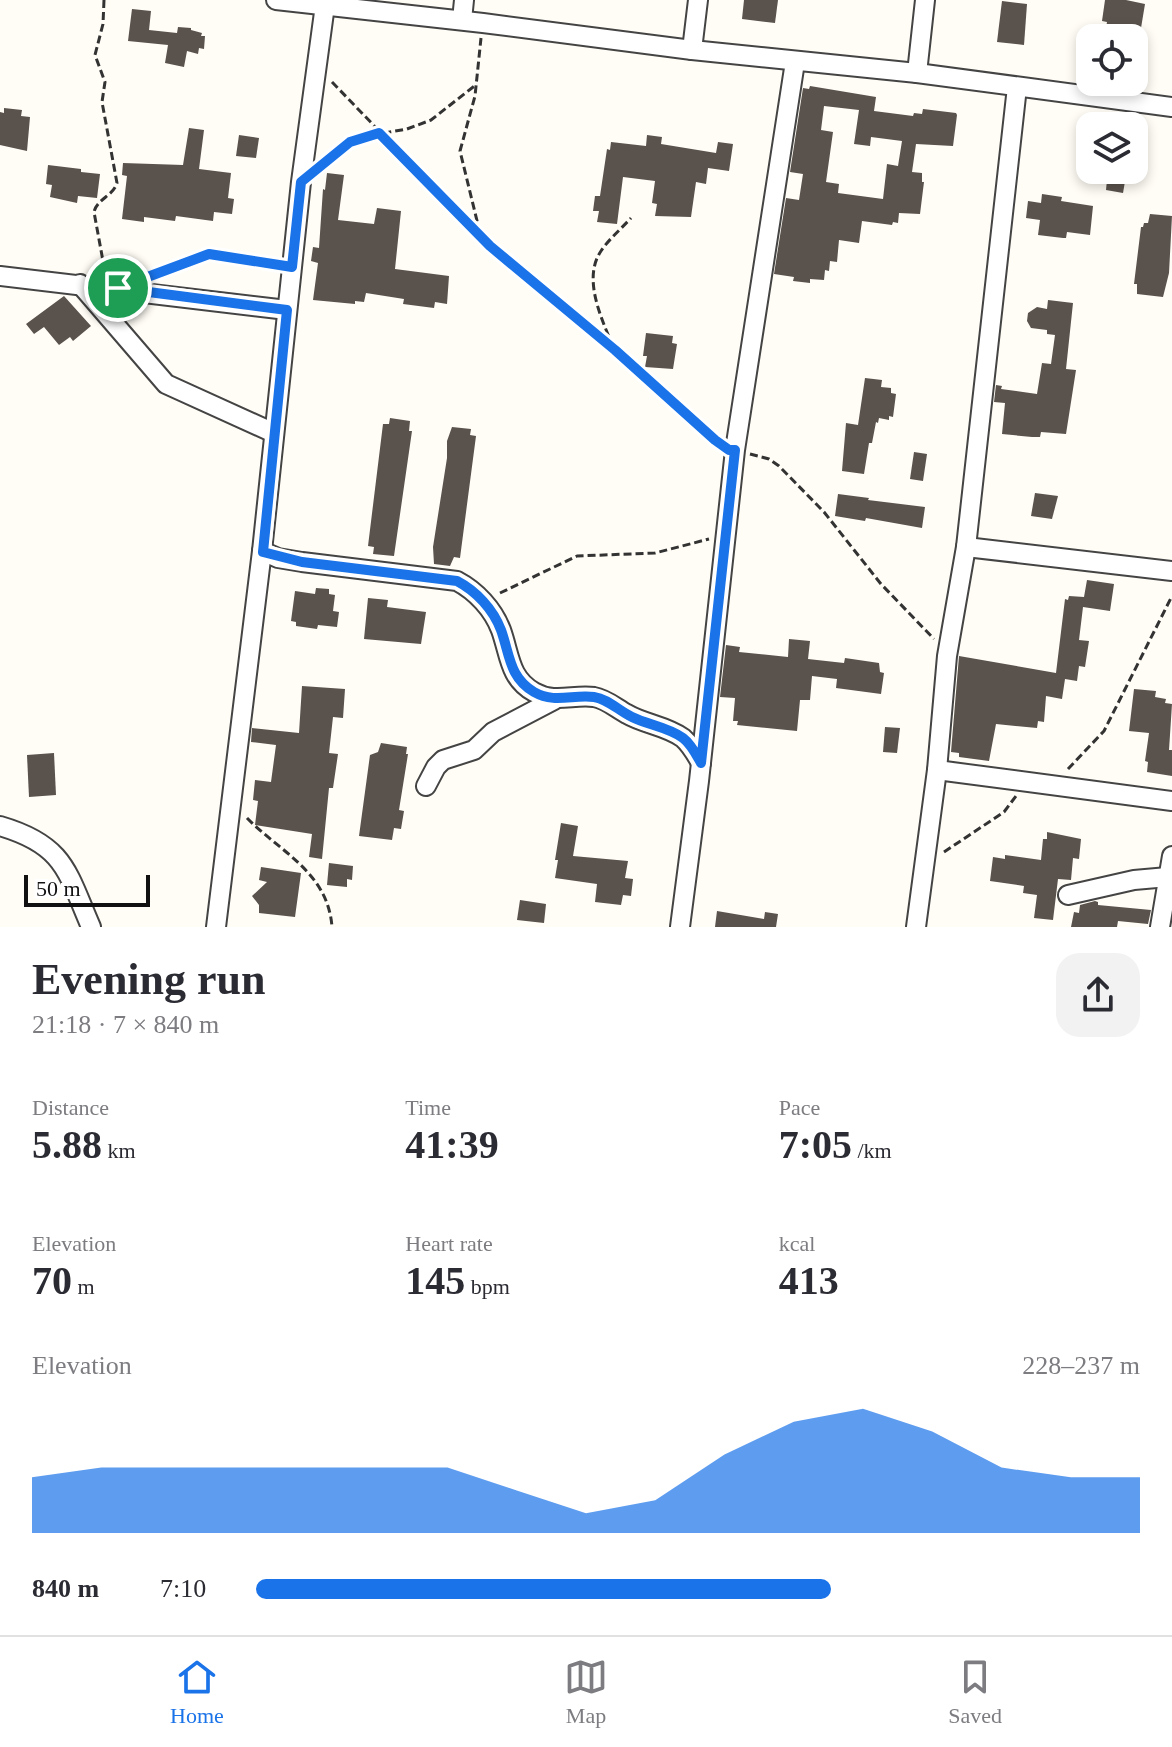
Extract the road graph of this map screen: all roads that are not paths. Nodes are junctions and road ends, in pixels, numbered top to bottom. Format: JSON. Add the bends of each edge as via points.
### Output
{"nodes":[{"id":1,"x":276,"y":0,"type":"edge"},
{"id":2,"x":464,"y":0,"type":"edge"},
{"id":3,"x":698,"y":0,"type":"edge"},
{"id":4,"x":925,"y":0,"type":"edge"},
{"id":5,"x":325,"y":5,"type":"junction"},
{"id":6,"x":462,"y":20,"type":"junction"},
{"id":7,"x":692,"y":50,"type":"junction"},
{"id":8,"x":795,"y":62,"type":"junction"},
{"id":9,"x":917,"y":73,"type":"junction"},
{"id":10,"x":1017,"y":87,"type":"junction"},
{"id":11,"x":1172,"y":107,"type":"edge"},
{"id":12,"x":0,"y":276,"type":"edge"},
{"id":13,"x":80,"y":284,"type":"junction"},
{"id":14,"x":287,"y":310,"type":"junction"},
{"id":15,"x":274,"y":433,"type":"junction"},
{"id":16,"x":966,"y":547,"type":"junction"},
{"id":17,"x":262,"y":551,"type":"junction"},
{"id":18,"x":1172,"y":571,"type":"edge"},
{"id":19,"x":554,"y":700,"type":"junction"},
{"id":20,"x":701,"y":763,"type":"junction"},
{"id":21,"x":937,"y":770,"type":"junction"},
{"id":22,"x":426,"y":786,"type":"dead end"},
{"id":23,"x":1172,"y":801,"type":"edge"},
{"id":24,"x":0,"y":826,"type":"edge"},
{"id":25,"x":1172,"y":856,"type":"edge"},
{"id":26,"x":1168,"y":877,"type":"junction"},
{"id":27,"x":1068,"y":895,"type":"dead end"},
{"id":28,"x":91,"y":927,"type":"edge"},
{"id":29,"x":216,"y":927,"type":"edge"},
{"id":30,"x":680,"y":927,"type":"edge"},
{"id":31,"x":916,"y":927,"type":"edge"},
{"id":32,"x":1160,"y":927,"type":"edge"}],
"edges":[{"from":1,"to":5,"type":"street"},
{"from":2,"to":6,"type":"street"},
{"from":3,"to":7,"type":"street"},
{"from":4,"to":9,"type":"street"},
{"from":5,"to":6,"type":"street"},
{"from":5,"to":14,"type":"street"},
{"from":6,"to":7,"type":"street"},
{"from":7,"to":8,"type":"street"},
{"from":8,"to":9,"type":"street"},
{"from":8,"to":20,"type":"street","via":[[735,450]]},
{"from":9,"to":10,"type":"street"},
{"from":10,"to":11,"type":"street"},
{"from":10,"to":16,"type":"street"},
{"from":12,"to":13,"type":"street"},
{"from":13,"to":14,"type":"street"},
{"from":13,"to":15,"type":"street","via":[[166,384]]},
{"from":14,"to":15,"type":"street"},
{"from":15,"to":17,"type":"street"},
{"from":16,"to":18,"type":"street"},
{"from":16,"to":21,"type":"street","via":[[948,653]]},
{"from":17,"to":19,"type":"street","via":[[302,562],[447,578],[466,586],[500,626],[523,684]]},
{"from":17,"to":29,"type":"street"},
{"from":19,"to":20,"type":"street","via":[[604,700],[675,733]]},
{"from":19,"to":22,"type":"street","via":[[493,732],[474,750],[443,760]]},
{"from":20,"to":30,"type":"street"},
{"from":21,"to":23,"type":"street"},
{"from":21,"to":31,"type":"street"},
{"from":24,"to":28,"type":"street","via":[[47,848],[61,861]]},
{"from":25,"to":26,"type":"street"},
{"from":26,"to":27,"type":"street"},
{"from":26,"to":32,"type":"street"}]}
